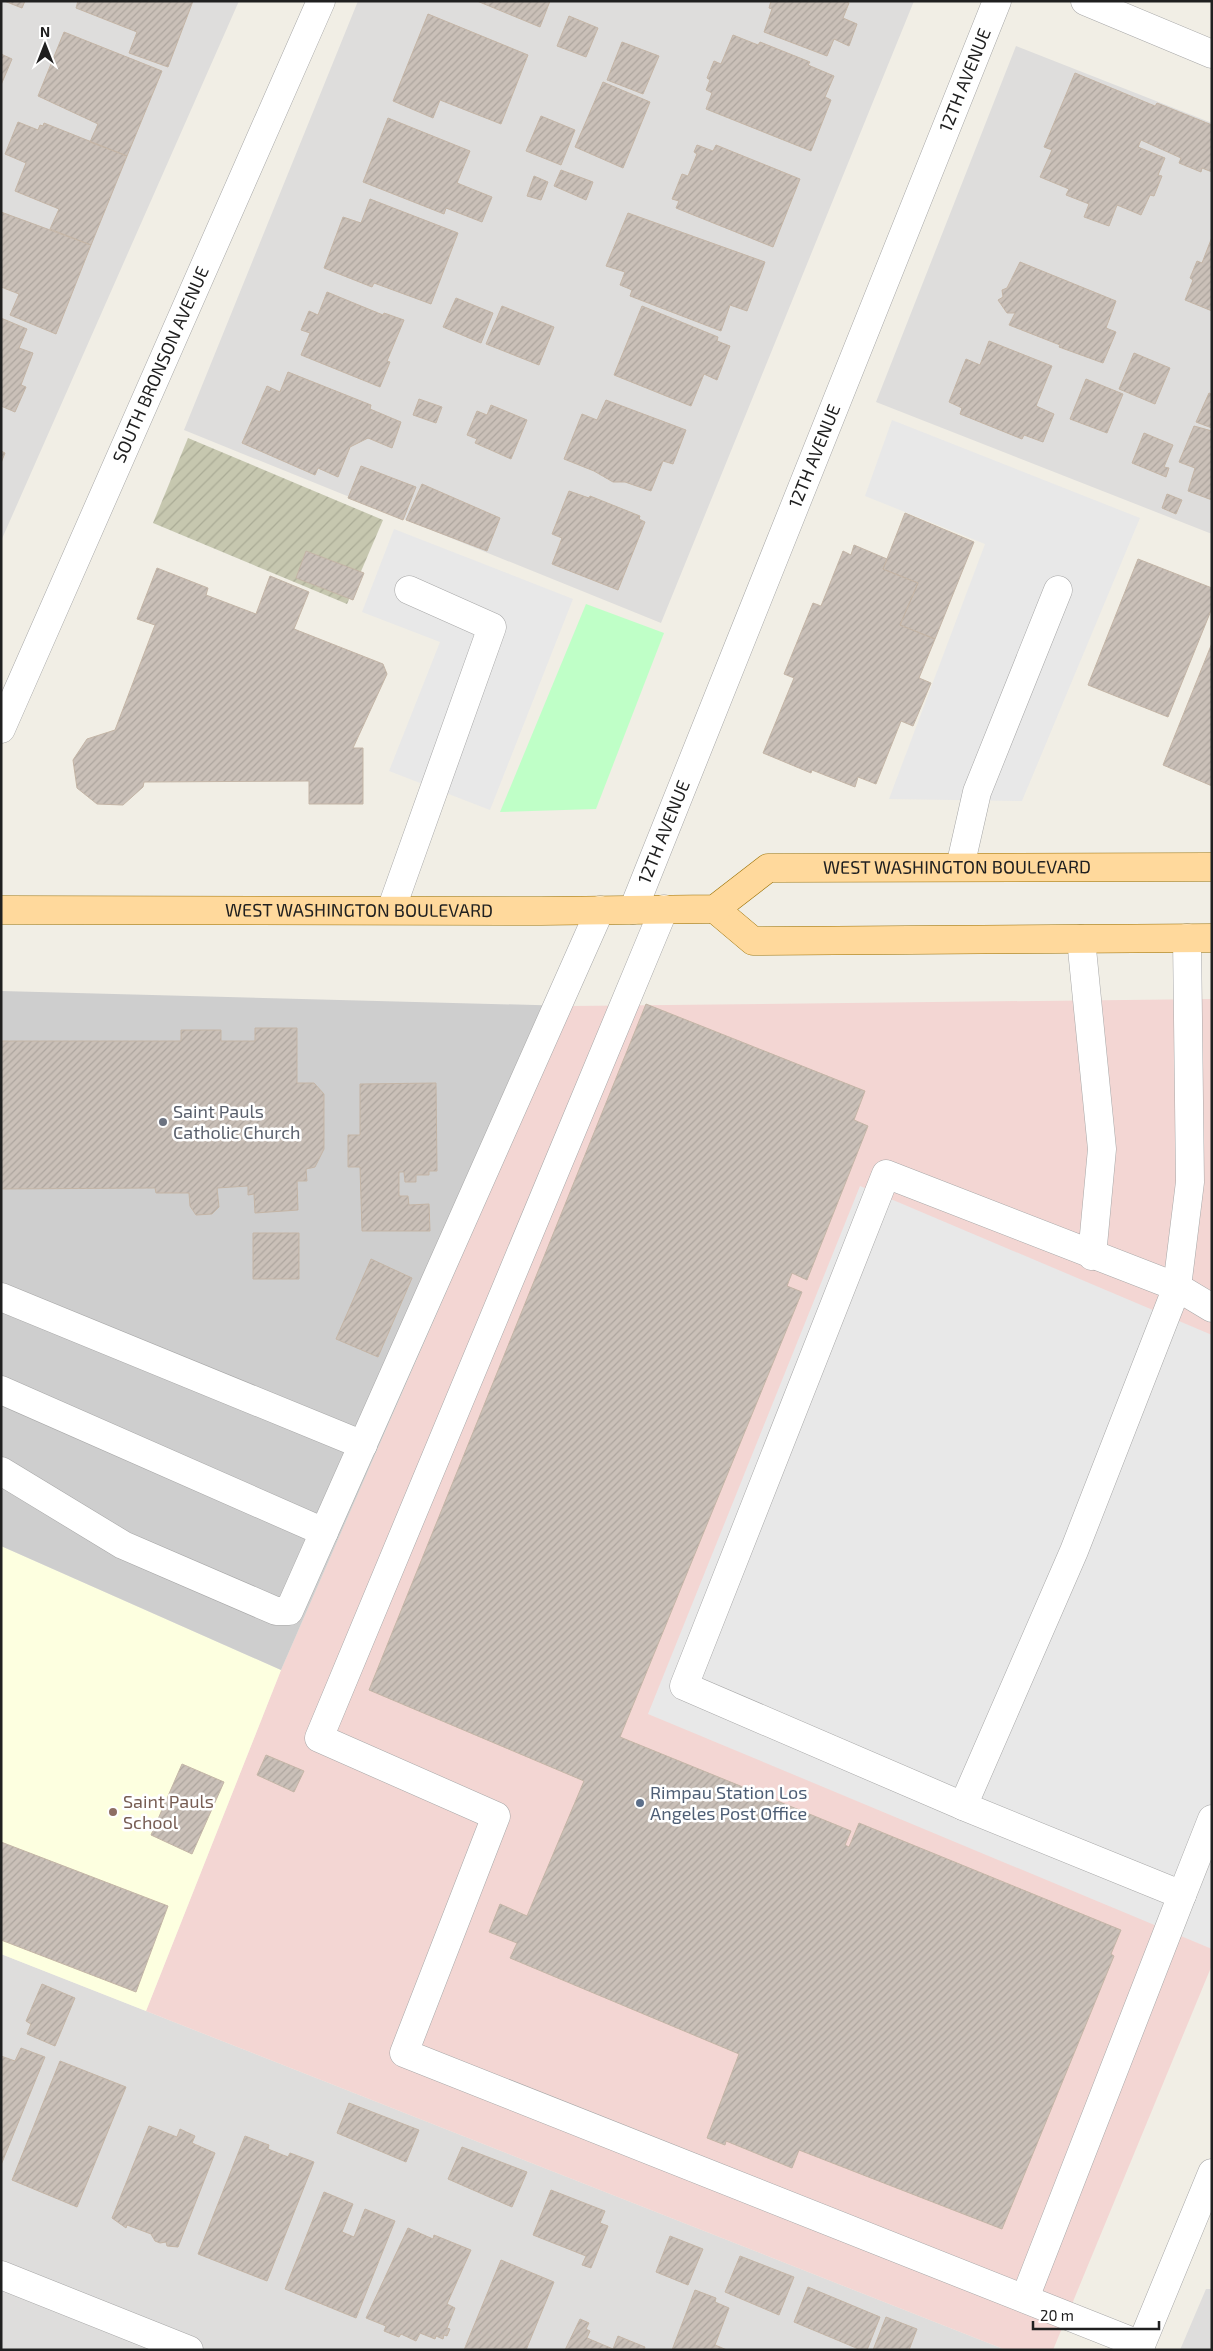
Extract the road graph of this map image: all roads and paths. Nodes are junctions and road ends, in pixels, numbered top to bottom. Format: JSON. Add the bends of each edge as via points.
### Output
{"nodes":[{"id":1,"x":321,"y":1,"type":"edge"},
{"id":2,"x":996,"y":1,"type":"edge"},
{"id":3,"x":1086,"y":1,"type":"edge"},
{"id":4,"x":1212,"y":54,"type":"edge"},
{"id":5,"x":409,"y":590,"type":"dead end"},
{"id":6,"x":1058,"y":590,"type":"dead end"},
{"id":7,"x":1,"y":729,"type":"edge"},
{"id":8,"x":960,"y":867,"type":"junction"},
{"id":9,"x":1212,"y":867,"type":"edge"},
{"id":10,"x":664,"y":909,"type":"junction"},
{"id":11,"x":715,"y":909,"type":"junction"},
{"id":12,"x":1,"y":910,"type":"edge"},
{"id":13,"x":391,"y":910,"type":"junction"},
{"id":14,"x":600,"y":910,"type":"junction"},
{"id":15,"x":633,"y":910,"type":"junction"},
{"id":16,"x":1199,"y":938,"type":"edge"},
{"id":17,"x":1081,"y":939,"type":"junction"},
{"id":18,"x":1092,"y":1256,"type":"junction"},
{"id":19,"x":1177,"y":1287,"type":"junction"},
{"id":20,"x":1,"y":1297,"type":"edge"},
{"id":21,"x":1212,"y":1308,"type":"edge"},
{"id":22,"x":1,"y":1390,"type":"edge"},
{"id":23,"x":363,"y":1445,"type":"junction"},
{"id":24,"x":1,"y":1471,"type":"edge"},
{"id":25,"x":324,"y":1532,"type":"junction"},
{"id":26,"x":963,"y":1806,"type":"junction"},
{"id":27,"x":1212,"y":1819,"type":"edge"},
{"id":28,"x":1182,"y":1894,"type":"junction"},
{"id":29,"x":1212,"y":2173,"type":"edge"},
{"id":30,"x":1200,"y":2233,"type":"edge"},
{"id":31,"x":1,"y":2275,"type":"edge"},
{"id":32,"x":1025,"y":2298,"type":"junction"},
{"id":33,"x":1140,"y":2347,"type":"edge"},
{"id":34,"x":189,"y":2350,"type":"edge"}],
"edges":[{"from":1,"to":7,"type":"street","name":"SOUTH BRONSON AVENUE"},
{"from":2,"to":15,"type":"street","name":"12TH AVENUE"},
{"from":3,"to":4,"type":"street"},
{"from":5,"to":13,"type":"street","via":[[492,627]]},
{"from":6,"to":8,"type":"street","via":[[977,792]]},
{"from":8,"to":9,"type":"main road","name":"WEST WASHINGTON BOULEVARD"},
{"from":8,"to":11,"type":"main road","name":"WEST WASHINGTON BOULEVARD","via":[[768,868]]},
{"from":10,"to":11,"type":"main road","name":"WEST WASHINGTON BOULEVARD"},
{"from":10,"to":15,"type":"main road","name":"WEST WASHINGTON BOULEVARD"},
{"from":10,"to":32,"type":"street","via":[[319,1738],[496,1816],[404,2053]]},
{"from":11,"to":17,"type":"main road","via":[[753,941]]},
{"from":12,"to":13,"type":"main road","name":"WEST WASHINGTON BOULEVARD"},
{"from":13,"to":14,"type":"main road","name":"WEST WASHINGTON BOULEVARD"},
{"from":14,"to":15,"type":"main road","name":"WEST WASHINGTON BOULEVARD"},
{"from":14,"to":23,"type":"street"},
{"from":16,"to":17,"type":"main road"},
{"from":16,"to":19,"type":"street","via":[[1190,1182]]},
{"from":17,"to":18,"type":"street","via":[[1102,1149]]},
{"from":18,"to":19,"type":"street"},
{"from":18,"to":26,"type":"street","via":[[886,1174],[684,1686]]},
{"from":19,"to":21,"type":"street"},
{"from":19,"to":26,"type":"street","via":[[1074,1551]]},
{"from":20,"to":23,"type":"street"},
{"from":22,"to":25,"type":"street"},
{"from":23,"to":25,"type":"street"},
{"from":24,"to":25,"type":"street","via":[[123,1545],[276,1611],[289,1611]]},
{"from":26,"to":28,"type":"street"},
{"from":27,"to":28,"type":"street"},
{"from":28,"to":32,"type":"street"},
{"from":29,"to":30,"type":"street"},
{"from":30,"to":33,"type":"street"},
{"from":31,"to":34,"type":"street"},
{"from":32,"to":33,"type":"street"}]}
